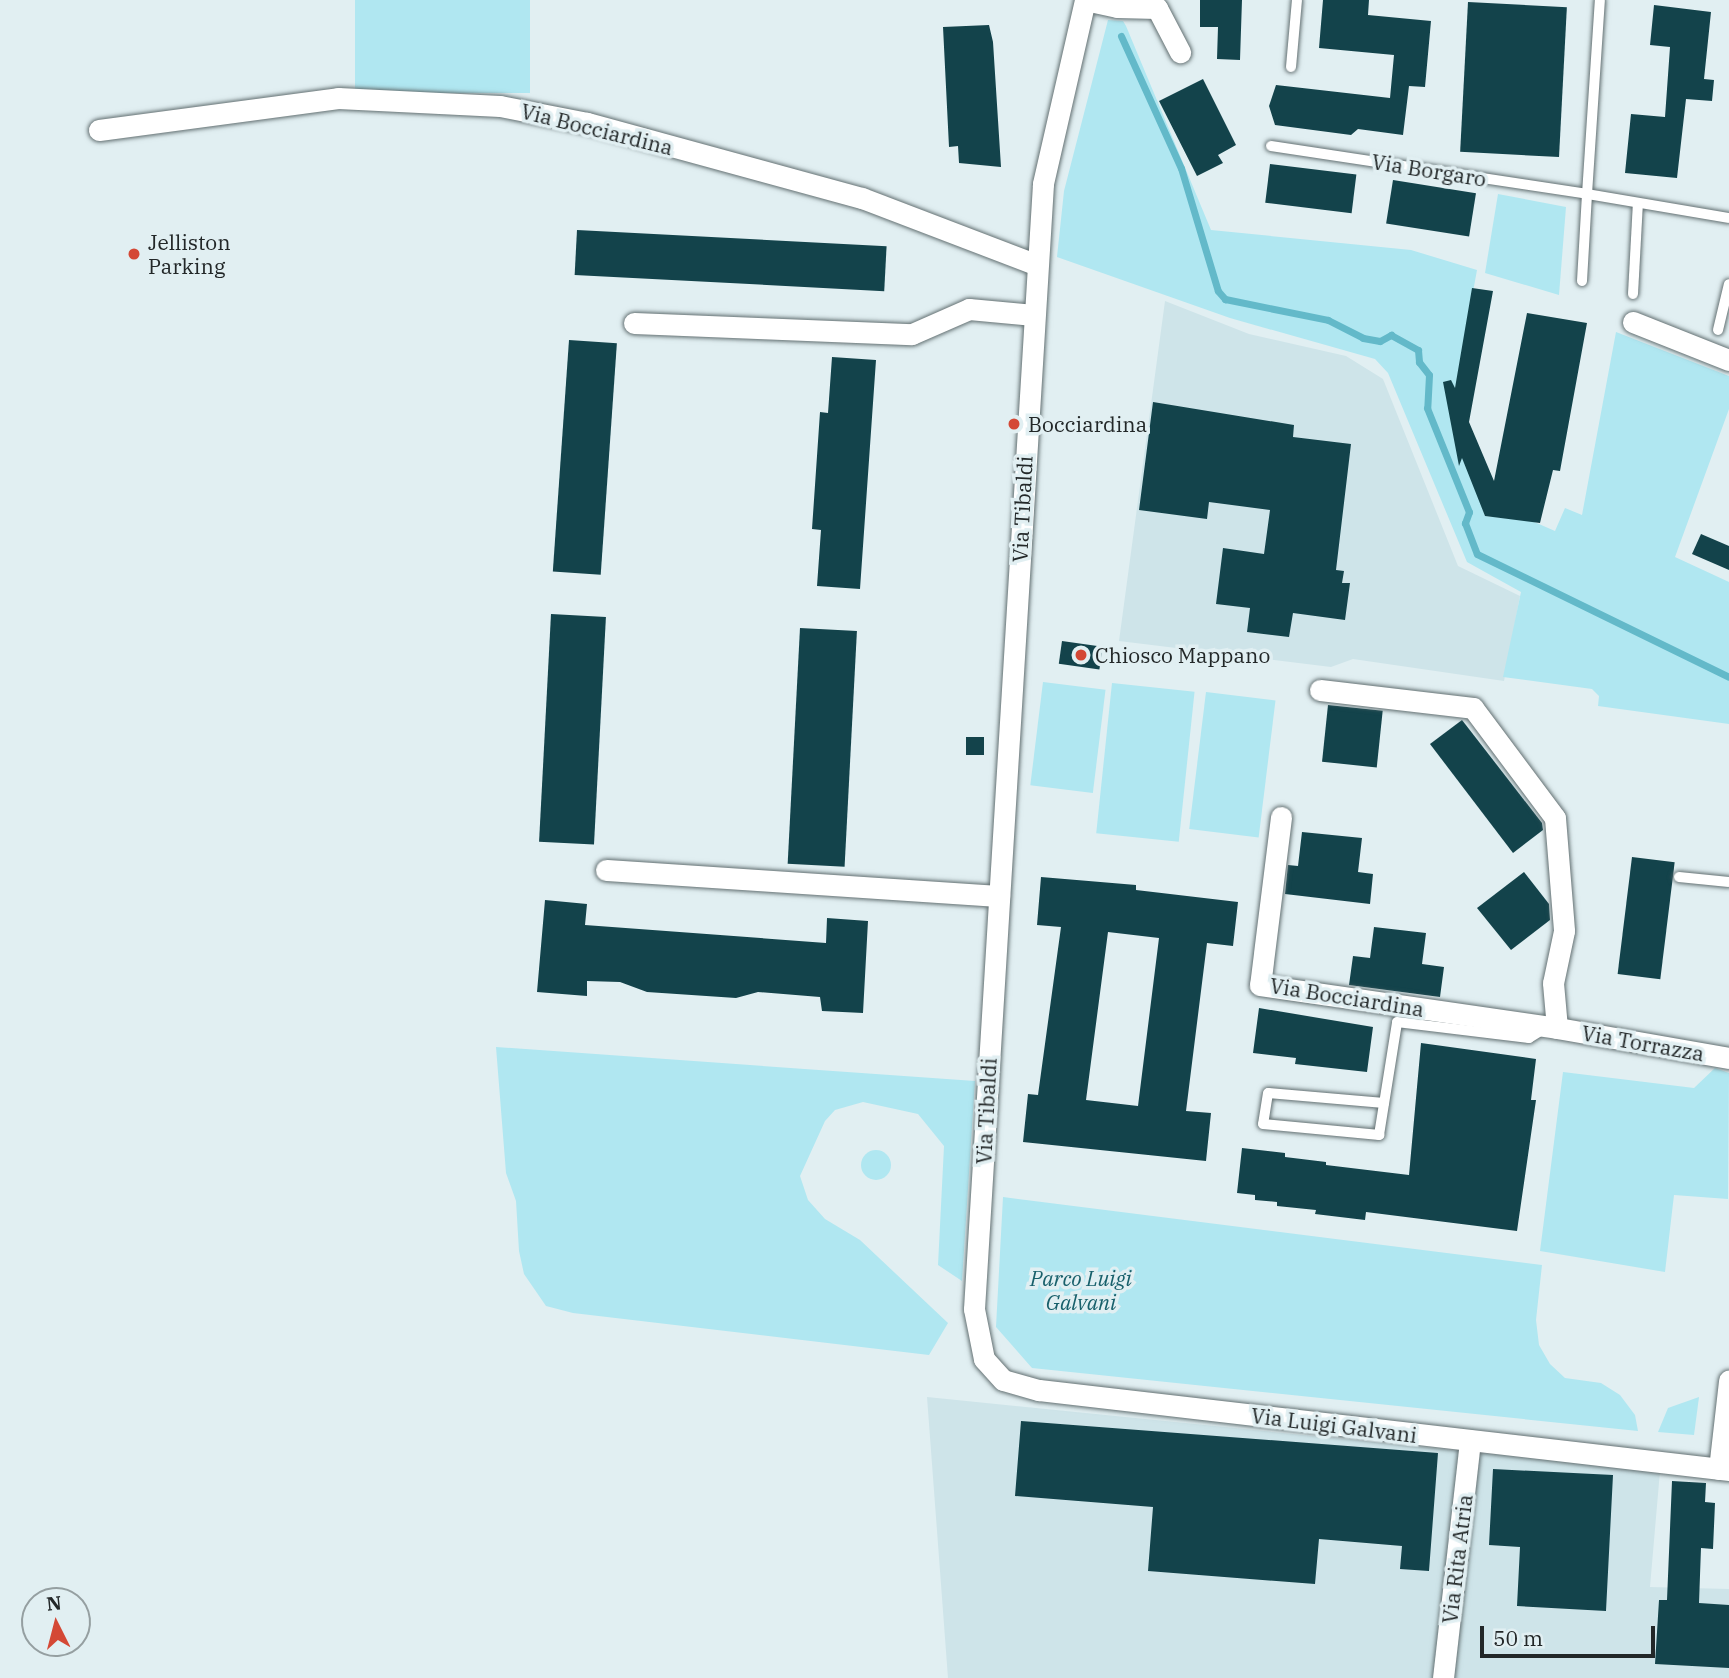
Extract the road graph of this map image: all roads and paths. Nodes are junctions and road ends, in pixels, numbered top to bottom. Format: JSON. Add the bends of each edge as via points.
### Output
{"nodes":[{"id":1,"x":1085,"y":0,"type":"edge"},
{"id":2,"x":1297,"y":0,"type":"edge"},
{"id":3,"x":1600,"y":0,"type":"edge"},
{"id":4,"x":1180,"y":52,"type":"dead end"},
{"id":5,"x":1291,"y":67,"type":"dead end"},
{"id":6,"x":99,"y":130,"type":"dead end"},
{"id":7,"x":1271,"y":146,"type":"dead end"},
{"id":8,"x":1587,"y":194,"type":"junction"},
{"id":9,"x":1638,"y":203,"type":"junction"},
{"id":10,"x":1729,"y":218,"type":"edge"},
{"id":11,"x":1037,"y":265,"type":"junction"},
{"id":12,"x":1583,"y":281,"type":"dead end"},
{"id":13,"x":1729,"y":284,"type":"edge"},
{"id":14,"x":1633,"y":294,"type":"dead end"},
{"id":15,"x":1034,"y":315,"type":"junction"},
{"id":16,"x":1633,"y":322,"type":"dead end"},
{"id":17,"x":634,"y":323,"type":"dead end"},
{"id":18,"x":1718,"y":330,"type":"dead end"},
{"id":19,"x":1729,"y":360,"type":"edge"},
{"id":20,"x":1320,"y":690,"type":"dead end"},
{"id":21,"x":1280,"y":817,"type":"dead end"},
{"id":22,"x":606,"y":870,"type":"dead end"},
{"id":23,"x":1679,"y":877,"type":"dead end"},
{"id":24,"x":1729,"y":882,"type":"edge"},
{"id":25,"x":999,"y":896,"type":"junction"},
{"id":26,"x":1552,"y":1027,"type":"junction"},
{"id":27,"x":1729,"y":1058,"type":"edge"},
{"id":28,"x":1384,"y":1104,"type":"junction"},
{"id":29,"x":975,"y":1326,"type":"joint"},
{"id":30,"x":1729,"y":1381,"type":"edge"},
{"id":31,"x":1471,"y":1441,"type":"junction"},
{"id":32,"x":1724,"y":1469,"type":"edge"},
{"id":33,"x":1443,"y":1678,"type":"edge"}],
"edges":[{"from":1,"to":4,"type":"street","via":[[1157,8]]},
{"from":1,"to":11,"type":"street","name":"Via Tibaldi","via":[[1043,184]]},
{"from":2,"to":5,"type":"lane"},
{"from":3,"to":8,"type":"lane"},
{"from":6,"to":11,"type":"street","name":"Via Bocciardina","via":[[338,98],[500,106],[587,122],[863,198]]},
{"from":7,"to":8,"type":"lane","name":"Via Borgaro"},
{"from":8,"to":9,"type":"lane","name":"Via Borgaro"},
{"from":8,"to":12,"type":"lane"},
{"from":9,"to":10,"type":"lane","name":"Via Borgaro"},
{"from":9,"to":14,"type":"lane"},
{"from":11,"to":15,"type":"street","name":"Via Tibaldi"},
{"from":13,"to":18,"type":"lane"},
{"from":15,"to":17,"type":"street","via":[[969,309],[912,334]]},
{"from":15,"to":25,"type":"street","name":"Via Tibaldi"},
{"from":16,"to":19,"type":"street"},
{"from":20,"to":26,"type":"street","name":"Via Torrazza","via":[[1473,708],[1555,818],[1564,932],[1553,983]]},
{"from":21,"to":26,"type":"street","name":"Via Bocciardina","via":[[1260,985]]},
{"from":22,"to":25,"type":"street"},
{"from":23,"to":24,"type":"lane"},
{"from":25,"to":29,"type":"street","name":"Via Tibaldi"},
{"from":26,"to":27,"type":"street","name":"Via Torrazza"},
{"from":26,"to":28,"type":"lane","via":[[1529,1038],[1397,1022]]},
{"from":28,"to":28,"type":"lane","via":[[1380,1135],[1263,1124],[1268,1093]]},
{"from":29,"to":31,"type":"street","name":"Via Luigi Galvani","via":[[984,1359],[1003,1380],[1040,1390]]},
{"from":30,"to":32,"type":"street"},
{"from":31,"to":32,"type":"street","name":"Via Luigi Galvani"},
{"from":31,"to":33,"type":"street","name":"Via Rita Atria"}]}
